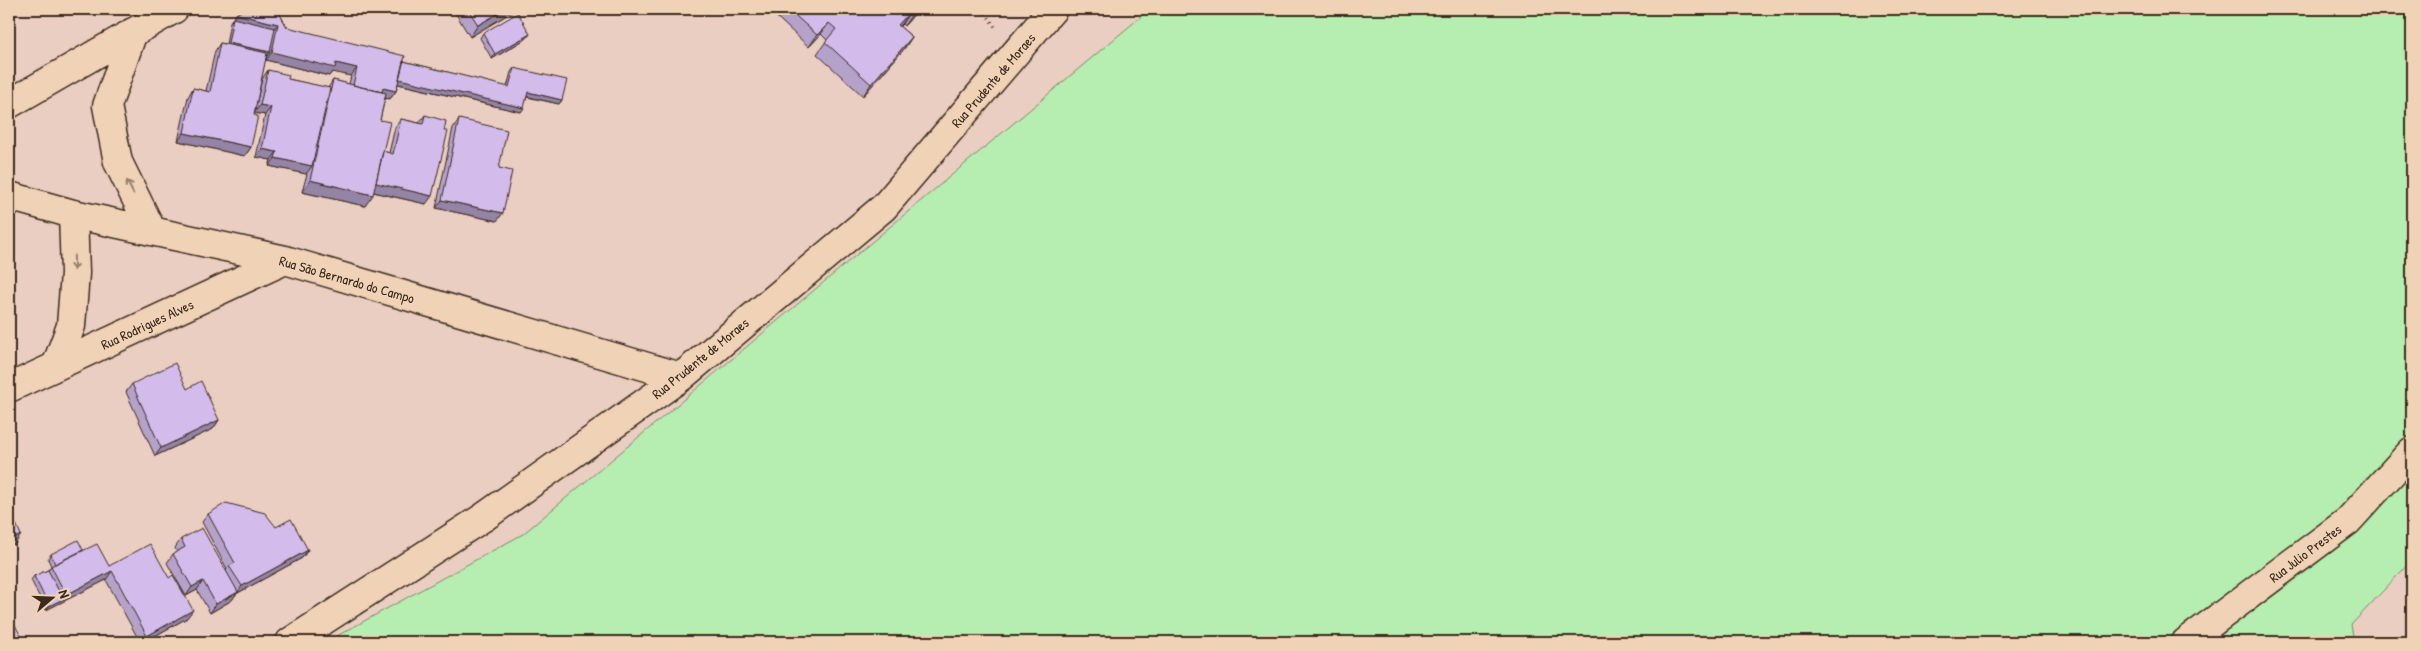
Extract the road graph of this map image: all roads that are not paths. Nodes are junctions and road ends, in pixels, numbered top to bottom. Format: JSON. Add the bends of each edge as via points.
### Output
{"nodes":[{"id":1,"x":174,"y":9,"type":"edge"},
{"id":2,"x":1054,"y":9,"type":"edge"},
{"id":3,"x":134,"y":32,"type":"junction"},
{"id":4,"x":9,"y":104,"type":"edge"},
{"id":5,"x":9,"y":196,"type":"edge"},
{"id":6,"x":74,"y":214,"type":"junction"},
{"id":7,"x":152,"y":231,"type":"junction"},
{"id":8,"x":285,"y":260,"type":"junction"},
{"id":9,"x":56,"y":366,"type":"junction"},
{"id":10,"x":681,"y":377,"type":"junction"},
{"id":11,"x":9,"y":388,"type":"edge"},
{"id":12,"x":2412,"y":451,"type":"edge"},
{"id":13,"x":290,"y":642,"type":"edge"},
{"id":14,"x":2186,"y":642,"type":"edge"}],
"edges":[{"from":1,"to":3,"type":"street"},
{"from":2,"to":10,"type":"street","name":"Rua Prudente de Moraes","via":[[884,207]]},
{"from":3,"to":4,"type":"street"},
{"from":7,"to":3,"type":"street","one_way":true,"via":[[118,162],[107,106]]},
{"from":5,"to":6,"type":"street","name":"Rua São Bernardo do Campo"},
{"from":6,"to":7,"type":"street","name":"Rua São Bernardo do Campo"},
{"from":6,"to":9,"type":"street","one_way":true,"via":[[75,273],[71,326]]},
{"from":7,"to":8,"type":"street","name":"Rua São Bernardo do Campo"},
{"from":8,"to":9,"type":"street","name":"Rua Rodrigues Alves"},
{"from":8,"to":10,"type":"street","name":"Rua São Bernardo do Campo"},
{"from":9,"to":11,"type":"street","name":"Rua Rodrigues Alves"},
{"from":10,"to":13,"type":"street","name":"Rua Prudente de Moraes","via":[[484,517]]},
{"from":12,"to":14,"type":"street","name":"Rua Julio Prestes","via":[[2348,521]]}]}
